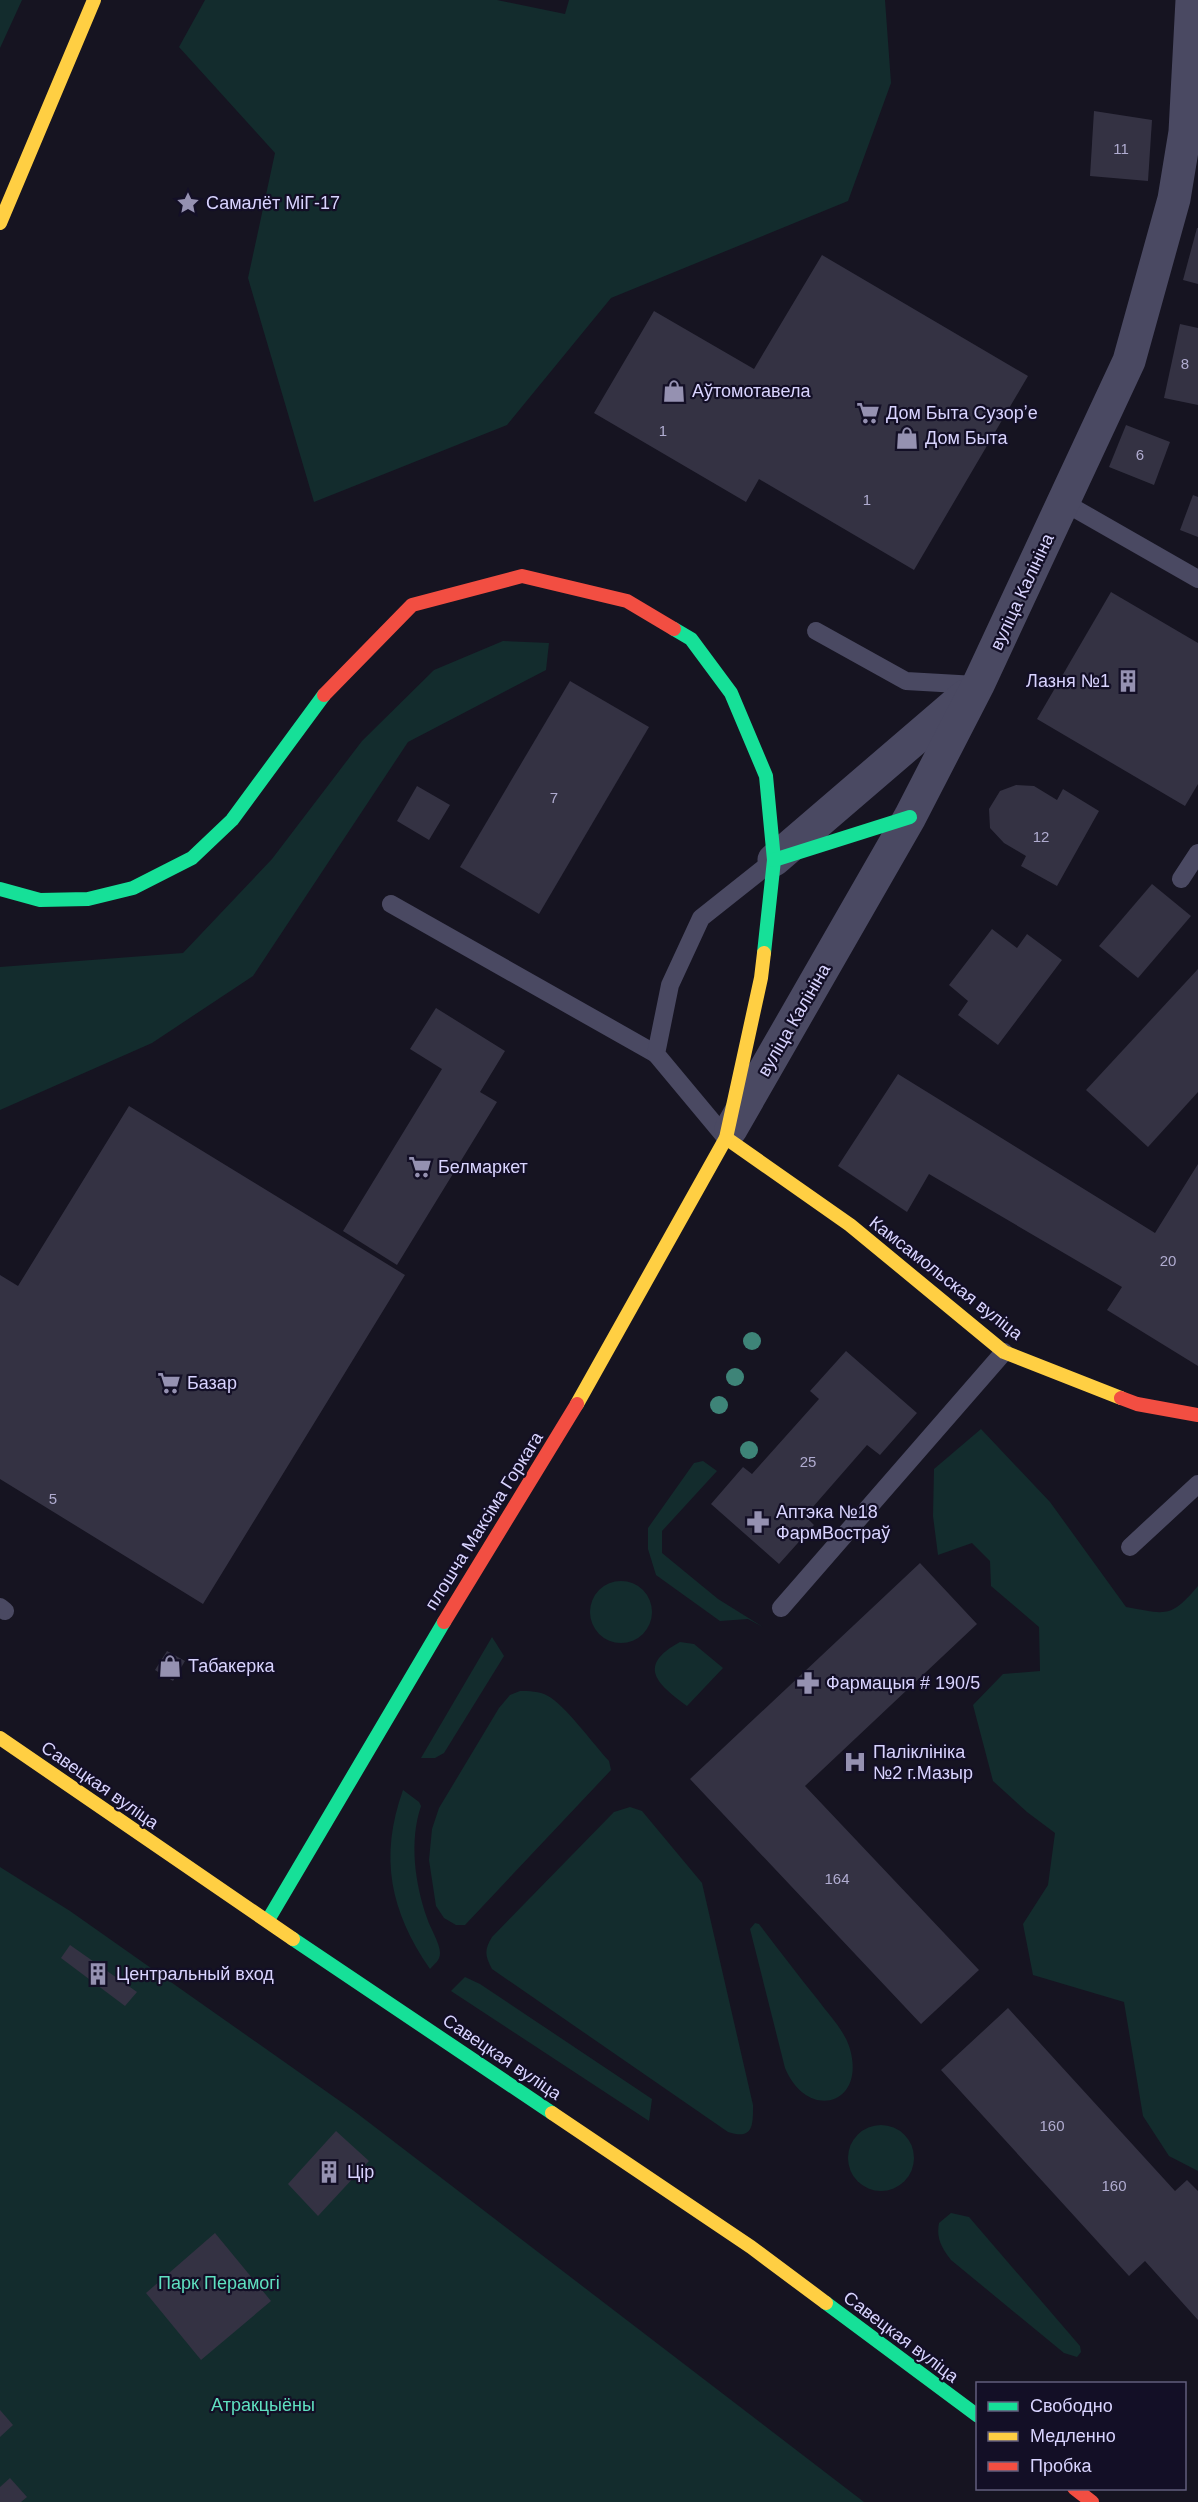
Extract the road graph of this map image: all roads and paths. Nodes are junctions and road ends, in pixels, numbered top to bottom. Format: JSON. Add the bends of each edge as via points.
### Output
{"nodes":[{"id":1,"x":94,"y":0,"type":"edge"},
{"id":2,"x":1191,"y":0,"type":"edge"},
{"id":3,"x":0,"y":223,"type":"edge"},
{"id":4,"x":1065,"y":503,"type":"junction"},
{"id":5,"x":1198,"y":579,"type":"edge"},
{"id":6,"x":816,"y":631,"type":"dead end"},
{"id":7,"x":978,"y":685,"type":"junction"},
{"id":8,"x":910,"y":817,"type":"junction"},
{"id":9,"x":1198,"y":852,"type":"edge"},
{"id":10,"x":774,"y":860,"type":"junction"},
{"id":11,"x":1181,"y":879,"type":"dead end"},
{"id":12,"x":0,"y":889,"type":"edge"},
{"id":13,"x":391,"y":904,"type":"dead end"},
{"id":14,"x":656,"y":1054,"type":"junction"},
{"id":15,"x":726,"y":1138,"type":"junction"},
{"id":16,"x":1004,"y":1352,"type":"junction"},
{"id":17,"x":1198,"y":1415,"type":"edge"},
{"id":18,"x":1198,"y":1484,"type":"edge"},
{"id":19,"x":1130,"y":1547,"type":"dead end"},
{"id":20,"x":781,"y":1608,"type":"dead end"},
{"id":21,"x":0,"y":1738,"type":"edge"},
{"id":22,"x":268,"y":1920,"type":"junction"},
{"id":23,"x":976,"y":2415,"type":"edge"},
{"id":24,"x":1077,"y":2490,"type":"edge"},
{"id":25,"x":1092,"y":2502,"type":"edge"}],
"edges":[{"from":1,"to":3,"type":"main road"},
{"from":2,"to":4,"type":"street","name":"вуліца Калініна","via":[[1185,132],[1169,220],[1129,361]]},
{"from":4,"to":5,"type":"lane"},
{"from":4,"to":7,"type":"street","name":"вуліца Калініна"},
{"from":6,"to":7,"type":"lane","via":[[906,681]]},
{"from":7,"to":8,"type":"street","name":"вуліца Калініна"},
{"from":7,"to":10,"type":"street"},
{"from":8,"to":10,"type":"main road"},
{"from":8,"to":15,"type":"street","name":"вуліца Калініна"},
{"from":9,"to":11,"type":"lane"},
{"from":10,"to":12,"type":"main road","name":"плошча Максіма Горкага","via":[[766,776],[731,693],[691,639],[627,602],[522,576],[412,605],[330,687],[232,820],[192,858],[133,888],[88,899],[40,900]]},
{"from":10,"to":14,"type":"lane","via":[[701,918],[670,984]]},
{"from":10,"to":15,"type":"main road","name":"плошча Максіма Горкага","via":[[761,978]]},
{"from":13,"to":14,"type":"lane"},
{"from":14,"to":15,"type":"lane"},
{"from":15,"to":16,"type":"main road","name":"Камсамольская вуліца","via":[[850,1225]]},
{"from":15,"to":22,"type":"main road","name":"плошча Максіма Горкага","via":[[598,1370],[428,1647]]},
{"from":16,"to":17,"type":"main road","name":"Камсамольская вуліца","via":[[1137,1404]]},
{"from":16,"to":20,"type":"lane"},
{"from":18,"to":19,"type":"lane"},
{"from":21,"to":22,"type":"main road","name":"Савецкая вуліца"},
{"from":22,"to":23,"type":"main road","name":"Савецкая вуліца","via":[[752,2247]]},
{"from":24,"to":25,"type":"main road"}]}
